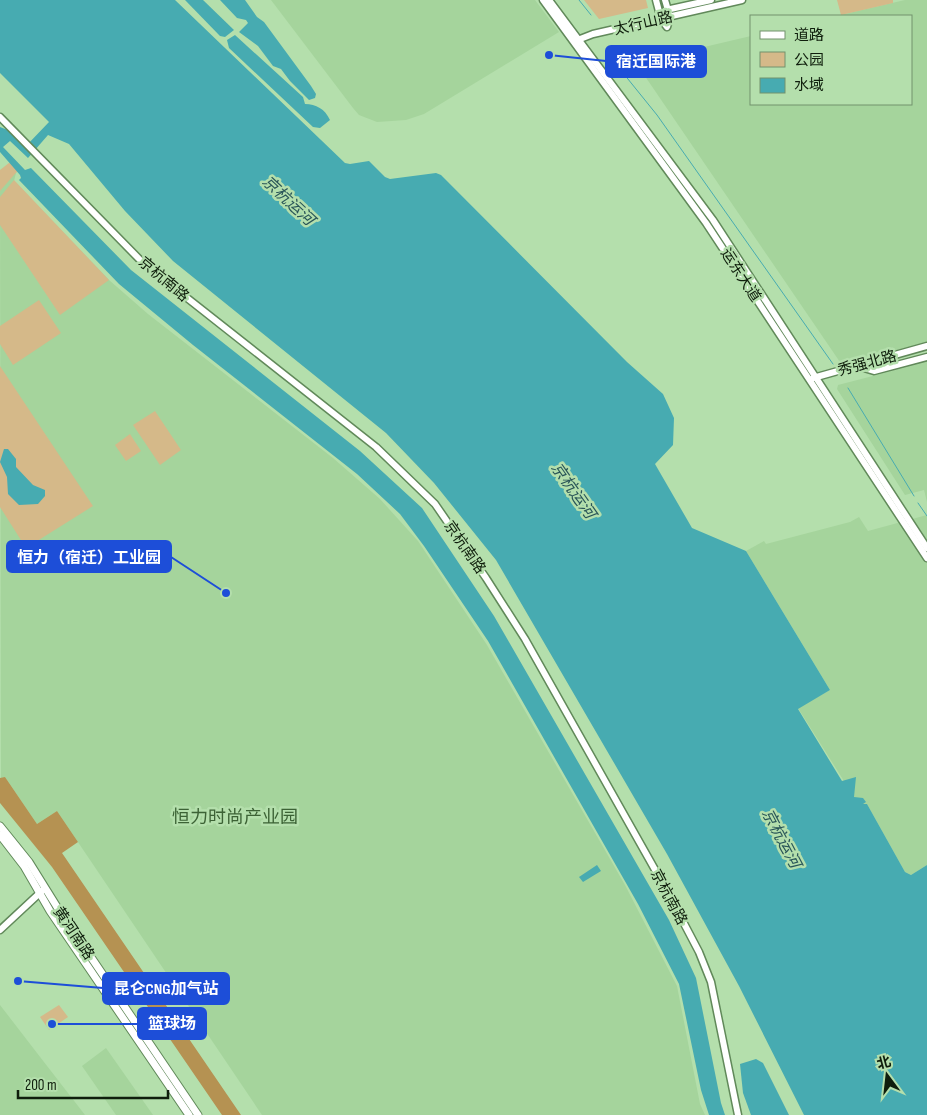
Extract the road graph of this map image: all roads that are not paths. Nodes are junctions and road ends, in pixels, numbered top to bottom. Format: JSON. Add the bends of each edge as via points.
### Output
{"nodes":[{"id":1,"x":543,"y":0,"type":"edge"},
{"id":2,"x":549,"y":0,"type":"edge"},
{"id":3,"x":656,"y":0,"type":"edge"},
{"id":4,"x":665,"y":0,"type":"edge"},
{"id":5,"x":711,"y":0,"type":"edge"},
{"id":6,"x":742,"y":0,"type":"edge"},
{"id":7,"x":669,"y":13,"type":"junction"},
{"id":8,"x":660,"y":15,"type":"junction"},
{"id":9,"x":576,"y":40,"type":"junction"},
{"id":10,"x":0,"y":117,"type":"edge"},
{"id":11,"x":927,"y":346,"type":"edge"},
{"id":12,"x":927,"y":351,"type":"edge"},
{"id":13,"x":927,"y":357,"type":"edge"},
{"id":14,"x":864,"y":368,"type":"junction"},
{"id":15,"x":813,"y":381,"type":"junction"},
{"id":16,"x":927,"y":548,"type":"edge"},
{"id":17,"x":927,"y":558,"type":"edge"},
{"id":18,"x":0,"y":826,"type":"edge"},
{"id":19,"x":0,"y":835,"type":"edge"},
{"id":20,"x":43,"y":890,"type":"junction"},
{"id":21,"x":0,"y":930,"type":"edge"},
{"id":22,"x":189,"y":1115,"type":"edge"},
{"id":23,"x":198,"y":1115,"type":"edge"},
{"id":24,"x":738,"y":1115,"type":"edge"}],
"edges":[{"from":1,"to":9,"type":"street","name":"运东大道"},
{"from":2,"to":9,"type":"street","name":"运东大道"},
{"from":3,"to":8,"type":"street"},
{"from":4,"to":7,"type":"street"},
{"from":5,"to":7,"type":"street","name":"太行山路"},
{"from":6,"to":7,"type":"street","name":"太行山路"},
{"from":7,"to":8,"type":"street","name":"太行山路"},
{"from":7,"to":8,"type":"street","via":[[667,27]]},
{"from":8,"to":9,"type":"street","name":"太行山路"},
{"from":9,"to":15,"type":"street","name":"运东大道"},
{"from":10,"to":24,"type":"street","name":"京杭南路","via":[[144,264],[376,447],[434,504],[525,639],[699,952],[711,982]]},
{"from":11,"to":15,"type":"street","name":"秀强北路"},
{"from":12,"to":14,"type":"street","name":"秀强北路"},
{"from":13,"to":14,"type":"street","via":[[874,371]]},
{"from":14,"to":15,"type":"street","name":"秀强北路"},
{"from":15,"to":16,"type":"street","name":"运东大道"},
{"from":15,"to":17,"type":"street","name":"运东大道"},
{"from":18,"to":20,"type":"main road","name":"黄河南路"},
{"from":19,"to":20,"type":"main road","name":"黄河南路"},
{"from":20,"to":21,"type":"street"},
{"from":20,"to":22,"type":"main road","name":"黄河南路","via":[[50,911]]},
{"from":20,"to":23,"type":"main road","name":"黄河南路"}]}
